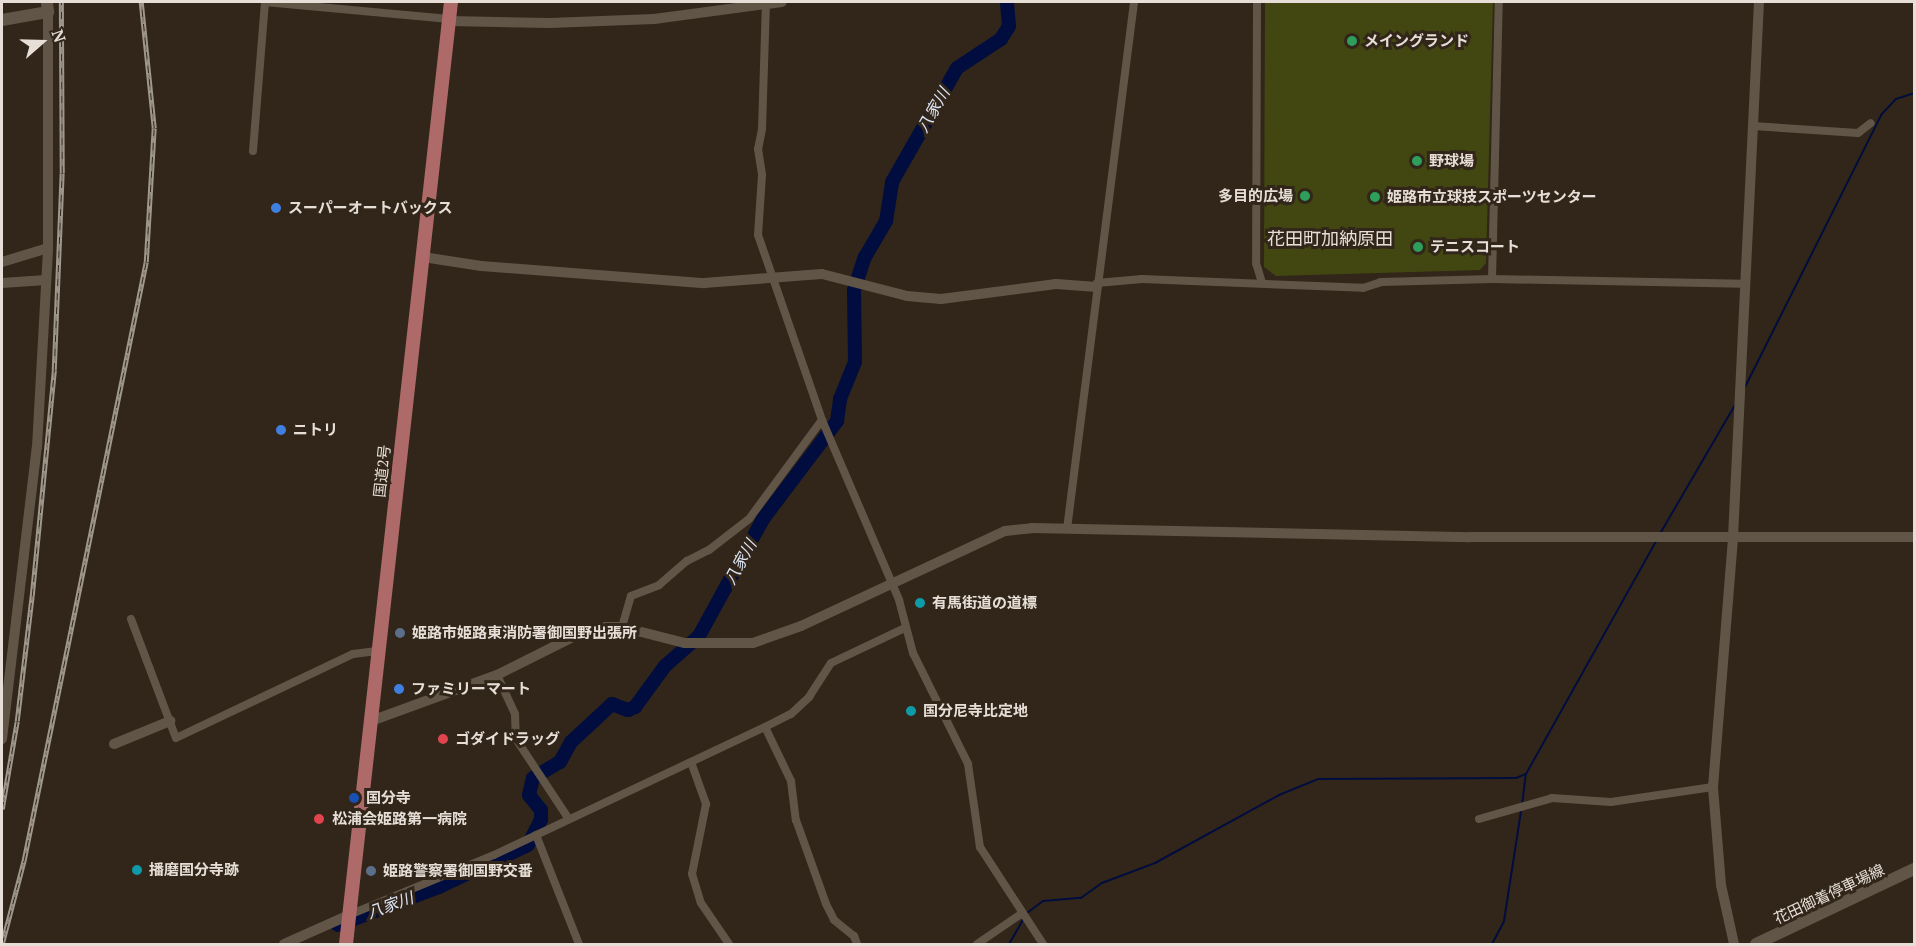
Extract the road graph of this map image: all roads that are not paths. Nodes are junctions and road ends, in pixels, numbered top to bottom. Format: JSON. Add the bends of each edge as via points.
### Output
{"nodes":[{"id":1,"x":265,"y":2,"type":"edge"},
{"id":2,"x":451,"y":2,"type":"edge"},
{"id":3,"x":782,"y":2,"type":"edge"},
{"id":4,"x":1134,"y":2,"type":"edge"},
{"id":5,"x":1257,"y":2,"type":"edge"},
{"id":6,"x":1499,"y":2,"type":"edge"},
{"id":7,"x":1759,"y":2,"type":"edge"},
{"id":8,"x":766,"y":3,"type":"edge"},
{"id":9,"x":48,"y":7,"type":"edge"},
{"id":10,"x":2,"y":20,"type":"edge"},
{"id":11,"x":449,"y":20,"type":"junction"},
{"id":12,"x":1871,"y":123,"type":"dead end"},
{"id":13,"x":1753,"y":126,"type":"junction"},
{"id":14,"x":253,"y":151,"type":"dead end"},
{"id":15,"x":48,"y":248,"type":"junction"},
{"id":16,"x":423,"y":258,"type":"junction"},
{"id":17,"x":2,"y":262,"type":"edge"},
{"id":18,"x":773,"y":279,"type":"junction"},
{"id":19,"x":1492,"y":279,"type":"junction"},
{"id":20,"x":46,"y":280,"type":"junction"},
{"id":21,"x":2,"y":283,"type":"edge"},
{"id":22,"x":1262,"y":283,"type":"junction"},
{"id":23,"x":1743,"y":284,"type":"junction"},
{"id":24,"x":1097,"y":285,"type":"junction"},
{"id":25,"x":822,"y":420,"type":"junction"},
{"id":26,"x":1067,"y":530,"type":"junction"},
{"id":27,"x":1733,"y":537,"type":"junction"},
{"id":28,"x":1914,"y":537,"type":"edge"},
{"id":29,"x":892,"y":583,"type":"junction"},
{"id":30,"x":130,"y":619,"type":"dead end"},
{"id":31,"x":622,"y":627,"type":"junction"},
{"id":32,"x":905,"y":628,"type":"junction"},
{"id":33,"x":379,"y":651,"type":"junction"},
{"id":34,"x":6,"y":672,"type":"edge"},
{"id":35,"x":497,"y":675,"type":"junction"},
{"id":36,"x":170,"y":721,"type":"junction"},
{"id":37,"x":371,"y":721,"type":"junction"},
{"id":38,"x":765,"y":728,"type":"junction"},
{"id":39,"x":2,"y":740,"type":"edge"},
{"id":40,"x":114,"y":744,"type":"dead end"},
{"id":41,"x":691,"y":762,"type":"junction"},
{"id":42,"x":1713,"y":787,"type":"junction"},
{"id":43,"x":568,"y":818,"type":"junction"},
{"id":44,"x":1479,"y":819,"type":"dead end"},
{"id":45,"x":536,"y":835,"type":"junction"},
{"id":46,"x":1914,"y":869,"type":"edge"},
{"id":47,"x":1021,"y":914,"type":"junction"},
{"id":48,"x":349,"y":915,"type":"junction"},
{"id":49,"x":284,"y":945,"type":"edge"},
{"id":50,"x":346,"y":945,"type":"edge"},
{"id":51,"x":579,"y":945,"type":"edge"},
{"id":52,"x":729,"y":945,"type":"edge"},
{"id":53,"x":857,"y":945,"type":"edge"},
{"id":54,"x":977,"y":945,"type":"edge"},
{"id":55,"x":1043,"y":945,"type":"edge"},
{"id":56,"x":1734,"y":945,"type":"edge"},
{"id":57,"x":1756,"y":945,"type":"edge"}],
"edges":[{"from":1,"to":11,"type":"street"},
{"from":1,"to":14,"type":"street"},
{"from":2,"to":11,"type":"highway","name":"国道2号"},
{"from":3,"to":8,"type":"street"},
{"from":4,"to":24,"type":"street"},
{"from":5,"to":22,"type":"street","via":[[1256,263]]},
{"from":6,"to":19,"type":"street"},
{"from":7,"to":13,"type":"street"},
{"from":8,"to":11,"type":"street","via":[[654,19],[550,23]]},
{"from":8,"to":18,"type":"street","via":[[758,235]]},
{"from":9,"to":10,"type":"main road"},
{"from":9,"to":15,"type":"street"},
{"from":11,"to":16,"type":"highway","name":"国道2号"},
{"from":12,"to":13,"type":"street","via":[[1858,133]]},
{"from":13,"to":23,"type":"street"},
{"from":15,"to":17,"type":"street"},
{"from":15,"to":20,"type":"street"},
{"from":16,"to":18,"type":"street","via":[[704,283]]},
{"from":16,"to":33,"type":"highway","name":"国道2号"},
{"from":18,"to":24,"type":"street","via":[[822,274],[907,296],[941,298],[1056,284]]},
{"from":18,"to":25,"type":"street"},
{"from":19,"to":22,"type":"street","via":[[1381,282],[1363,288]]},
{"from":19,"to":23,"type":"street"},
{"from":20,"to":21,"type":"street"},
{"from":20,"to":34,"type":"street","via":[[37,447]]},
{"from":22,"to":24,"type":"street","via":[[1142,279]]},
{"from":23,"to":27,"type":"street"},
{"from":24,"to":26,"type":"street"},
{"from":25,"to":29,"type":"street"},
{"from":25,"to":31,"type":"street","via":[[749,519],[659,585],[631,596]]},
{"from":26,"to":27,"type":"street"},
{"from":26,"to":29,"type":"street","via":[[1005,531]]},
{"from":27,"to":28,"type":"street"},
{"from":27,"to":42,"type":"street"},
{"from":29,"to":31,"type":"street","via":[[801,626],[753,643],[685,642]]},
{"from":29,"to":32,"type":"street"},
{"from":30,"to":36,"type":"street"},
{"from":31,"to":35,"type":"street","via":[[583,632]]},
{"from":32,"to":38,"type":"street","via":[[831,663],[809,697],[791,714]]},
{"from":32,"to":47,"type":"street","via":[[913,653],[968,764],[980,848]]},
{"from":33,"to":36,"type":"street","via":[[353,654],[176,738]]},
{"from":33,"to":37,"type":"highway","name":"国道2号"},
{"from":34,"to":39,"type":"street"},
{"from":35,"to":37,"type":"street"},
{"from":35,"to":43,"type":"street","via":[[515,714],[516,739]]},
{"from":36,"to":40,"type":"street"},
{"from":37,"to":48,"type":"highway","name":"国道2号"},
{"from":38,"to":41,"type":"street"},
{"from":38,"to":53,"type":"street","via":[[791,781],[796,820],[826,904],[834,920],[854,936]]},
{"from":41,"to":43,"type":"street"},
{"from":41,"to":52,"type":"street","via":[[706,804],[692,874],[701,903]]},
{"from":42,"to":44,"type":"street","via":[[1611,802],[1552,798]]},
{"from":42,"to":56,"type":"street","via":[[1720,885]]},
{"from":43,"to":45,"type":"street"},
{"from":45,"to":48,"type":"street"},
{"from":45,"to":51,"type":"street"},
{"from":46,"to":57,"type":"main road","name":"花田御着停車場線"},
{"from":47,"to":54,"type":"street"},
{"from":47,"to":55,"type":"street"},
{"from":48,"to":49,"type":"street"},
{"from":48,"to":50,"type":"highway","name":"国道2号"}]}
